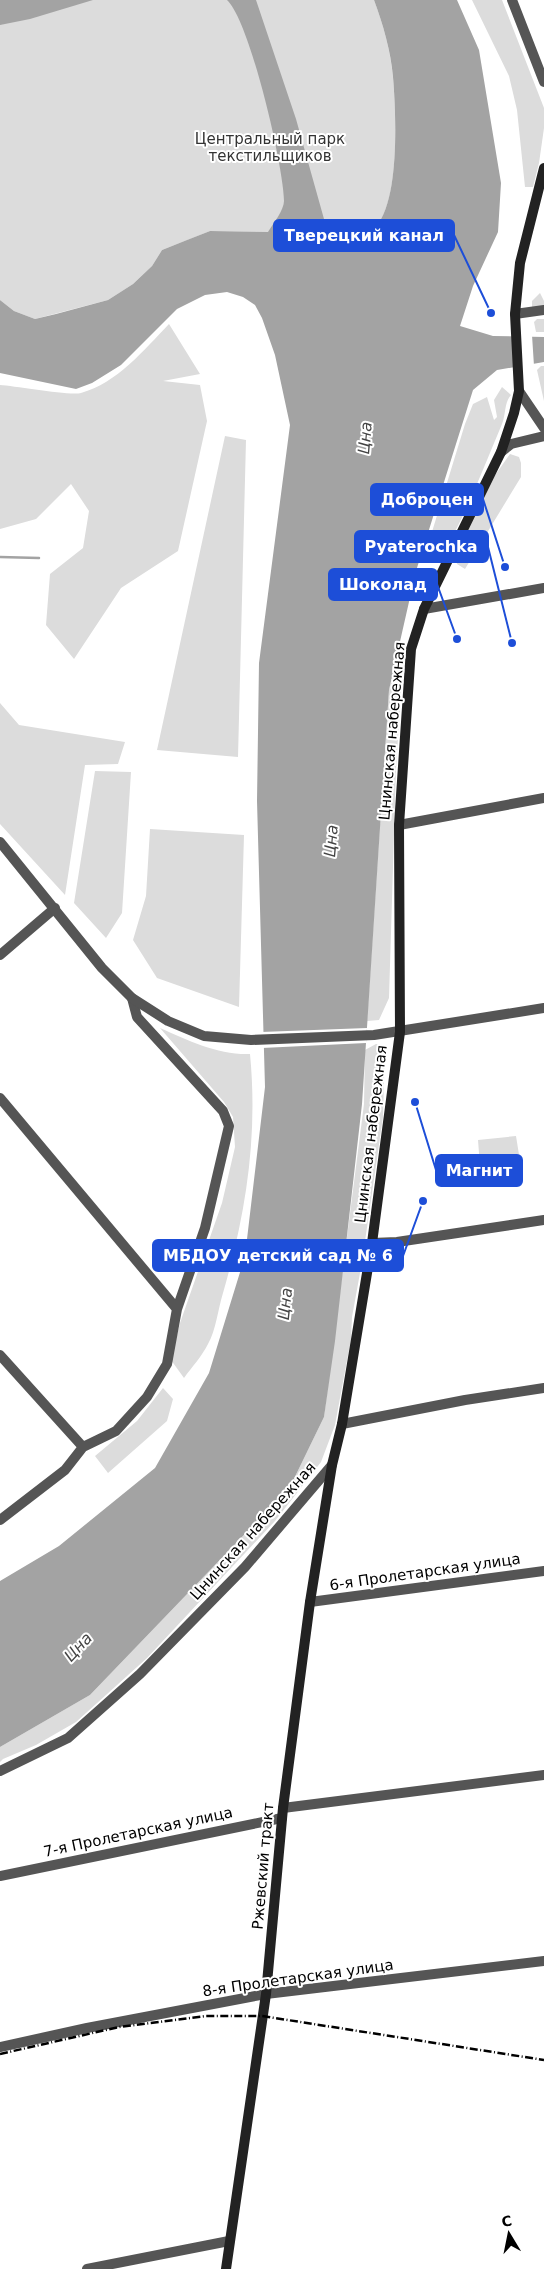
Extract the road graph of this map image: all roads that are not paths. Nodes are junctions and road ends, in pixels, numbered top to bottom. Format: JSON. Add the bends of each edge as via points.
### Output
{"nodes":[{"id":1,"x":512,"y":0,"type":"edge"},
{"id":2,"x":544,"y":82,"type":"edge"},
{"id":3,"x":544,"y":168,"type":"edge"},
{"id":4,"x":544,"y":310,"type":"edge"},
{"id":5,"x":514,"y":314,"type":"junction"},
{"id":6,"x":519,"y":391,"type":"junction"},
{"id":7,"x":544,"y":428,"type":"edge"},
{"id":8,"x":544,"y":436,"type":"edge"},
{"id":9,"x":500,"y":452,"type":"junction"},
{"id":10,"x":544,"y":588,"type":"edge"},
{"id":11,"x":424,"y":609,"type":"junction"},
{"id":12,"x":544,"y":798,"type":"edge"},
{"id":13,"x":399,"y":824,"type":"junction"},
{"id":14,"x":0,"y":842,"type":"edge"},
{"id":15,"x":55,"y":908,"type":"junction"},
{"id":16,"x":0,"y":955,"type":"edge"},
{"id":17,"x":132,"y":998,"type":"junction"},
{"id":18,"x":544,"y":1008,"type":"edge"},
{"id":19,"x":400,"y":1032,"type":"junction"},
{"id":20,"x":0,"y":1098,"type":"edge"},
{"id":21,"x":544,"y":1220,"type":"edge"},
{"id":22,"x":372,"y":1243,"type":"junction"},
{"id":23,"x":177,"y":1308,"type":"junction"},
{"id":24,"x":0,"y":1355,"type":"edge"},
{"id":25,"x":544,"y":1388,"type":"edge"},
{"id":26,"x":342,"y":1424,"type":"junction"},
{"id":27,"x":83,"y":1447,"type":"junction"},
{"id":28,"x":332,"y":1465,"type":"junction"},
{"id":29,"x":0,"y":1520,"type":"edge"},
{"id":30,"x":544,"y":1571,"type":"edge"},
{"id":31,"x":310,"y":1602,"type":"junction"},
{"id":32,"x":0,"y":1771,"type":"edge"},
{"id":33,"x":544,"y":1775,"type":"edge"},
{"id":34,"x":282,"y":1813,"type":"junction"},
{"id":35,"x":0,"y":1876,"type":"edge"},
{"id":36,"x":544,"y":1961,"type":"edge"},
{"id":37,"x":266,"y":1994,"type":"junction"},
{"id":38,"x":0,"y":2047,"type":"edge"},
{"id":39,"x":229,"y":2241,"type":"junction"},
{"id":40,"x":87,"y":2269,"type":"edge"},
{"id":41,"x":226,"y":2269,"type":"edge"}],
"edges":[{"from":1,"to":2,"type":"street"},
{"from":3,"to":5,"type":"main road","name":"Цнинская набережная","via":[[520,263]]},
{"from":4,"to":5,"type":"street"},
{"from":5,"to":6,"type":"main road","name":"Цнинская набережная"},
{"from":6,"to":7,"type":"street"},
{"from":6,"to":9,"type":"main road","name":"Цнинская набережная"},
{"from":8,"to":9,"type":"street","via":[[512,444]]},
{"from":9,"to":11,"type":"main road","name":"Цнинская набережная"},
{"from":10,"to":11,"type":"street"},
{"from":11,"to":13,"type":"main road","name":"Цнинская набережная","via":[[411,649]]},
{"from":12,"to":13,"type":"street"},
{"from":13,"to":19,"type":"main road","name":"Цнинская набережная"},
{"from":14,"to":15,"type":"street"},
{"from":15,"to":16,"type":"street"},
{"from":15,"to":17,"type":"street","via":[[102,968]]},
{"from":17,"to":19,"type":"street","via":[[168,1021],[204,1036],[251,1040]]},
{"from":17,"to":23,"type":"street","via":[[137,1017],[223,1111],[229,1126],[205,1228]]},
{"from":18,"to":19,"type":"street"},
{"from":19,"to":22,"type":"main road","name":"Цнинская набережная"},
{"from":20,"to":23,"type":"street"},
{"from":21,"to":22,"type":"street"},
{"from":22,"to":26,"type":"main road","name":"Цнинская набережная"},
{"from":23,"to":27,"type":"street","via":[[167,1364],[147,1397],[116,1431]]},
{"from":24,"to":27,"type":"street"},
{"from":25,"to":26,"type":"street"},
{"from":26,"to":28,"type":"main road","name":"Цнинская набережная"},
{"from":27,"to":29,"type":"street","via":[[65,1470]]},
{"from":28,"to":31,"type":"main road","name":"Ржевский тракт"},
{"from":28,"to":32,"type":"street","name":"Цнинская набережная","via":[[245,1567],[140,1674],[68,1738]]},
{"from":30,"to":31,"type":"street","name":"6-я Пролетарская улица"},
{"from":31,"to":34,"type":"main road","name":"Ржевский тракт"},
{"from":33,"to":34,"type":"street","name":"7-я Пролетарская улица"},
{"from":34,"to":35,"type":"street","name":"7-я Пролетарская улица"},
{"from":34,"to":37,"type":"main road","name":"Ржевский тракт"},
{"from":36,"to":37,"type":"street","name":"8-я Пролетарская улица"},
{"from":37,"to":38,"type":"street","name":"8-я Пролетарская улица"},
{"from":37,"to":39,"type":"main road","name":"Ржевский тракт"},
{"from":39,"to":40,"type":"street"},
{"from":39,"to":41,"type":"main road","name":"Ржевский тракт"}]}
